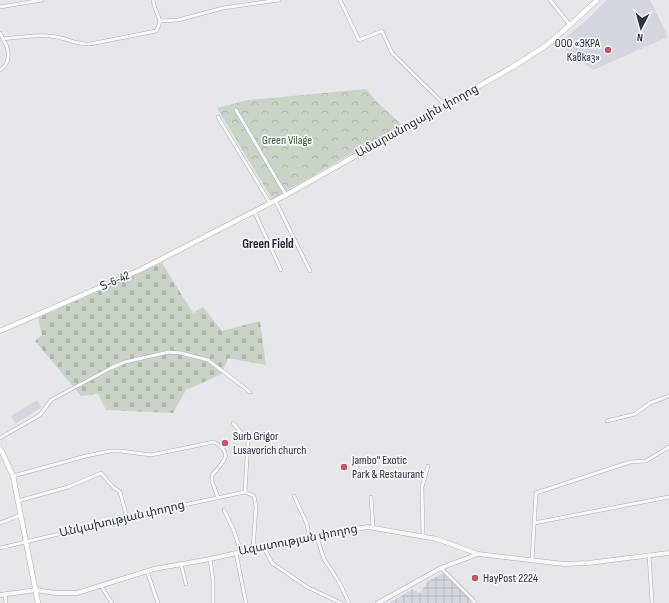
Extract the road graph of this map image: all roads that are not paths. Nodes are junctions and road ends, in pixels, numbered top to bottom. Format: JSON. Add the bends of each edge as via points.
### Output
{"nodes":[{"id":1,"x":42,"y":0,"type":"edge"},
{"id":2,"x":153,"y":0,"type":"edge"},
{"id":3,"x":279,"y":0,"type":"edge"},
{"id":4,"x":340,"y":0,"type":"edge"},
{"id":5,"x":550,"y":0,"type":"edge"},
{"id":6,"x":597,"y":0,"type":"edge"},
{"id":7,"x":0,"y":7,"type":"edge"},
{"id":8,"x":160,"y":21,"type":"junction"},
{"id":9,"x":570,"y":25,"type":"junction"},
{"id":10,"x":0,"y":33,"type":"edge"},
{"id":11,"x":3,"y":39,"type":"junction"},
{"id":12,"x":0,"y":70,"type":"edge"},
{"id":13,"x":445,"y":105,"type":"junction"},
{"id":14,"x":236,"y":110,"type":"dead end"},
{"id":15,"x":218,"y":117,"type":"dead end"},
{"id":16,"x":286,"y":195,"type":"junction"},
{"id":17,"x":276,"y":200,"type":"junction"},
{"id":18,"x":270,"y":203,"type":"junction"},
{"id":19,"x":254,"y":211,"type":"junction"},
{"id":20,"x":227,"y":226,"type":"joint"},
{"id":21,"x":281,"y":270,"type":"dead end"},
{"id":22,"x":310,"y":271,"type":"dead end"},
{"id":23,"x":0,"y":331,"type":"edge"},
{"id":24,"x":250,"y":392,"type":"dead end"},
{"id":25,"x":669,"y":396,"type":"edge"},
{"id":26,"x":607,"y":421,"type":"dead end"},
{"id":27,"x":233,"y":423,"type":"dead end"},
{"id":28,"x":0,"y":438,"type":"edge"},
{"id":29,"x":669,"y":447,"type":"edge"},
{"id":30,"x":0,"y":448,"type":"edge"},
{"id":31,"x":428,"y":466,"type":"dead end"},
{"id":32,"x":13,"y":476,"type":"junction"},
{"id":33,"x":245,"y":492,"type":"junction"},
{"id":34,"x":294,"y":496,"type":"dead end"},
{"id":35,"x":372,"y":497,"type":"dead end"},
{"id":36,"x":669,"y":497,"type":"edge"},
{"id":37,"x":218,"y":498,"type":"junction"},
{"id":38,"x":18,"y":501,"type":"junction"},
{"id":39,"x":224,"y":510,"type":"dead end"},
{"id":40,"x":21,"y":515,"type":"junction"},
{"id":41,"x":127,"y":518,"type":"junction"},
{"id":42,"x":0,"y":523,"type":"edge"},
{"id":43,"x":534,"y":523,"type":"junction"},
{"id":44,"x":373,"y":528,"type":"junction"},
{"id":45,"x":316,"y":535,"type":"junction"},
{"id":46,"x":309,"y":536,"type":"junction"},
{"id":47,"x":423,"y":537,"type":"junction"},
{"id":48,"x":26,"y":541,"type":"junction"},
{"id":49,"x":263,"y":546,"type":"junction"},
{"id":50,"x":0,"y":548,"type":"edge"},
{"id":51,"x":253,"y":549,"type":"junction"},
{"id":52,"x":238,"y":552,"type":"junction"},
{"id":53,"x":669,"y":553,"type":"edge"},
{"id":54,"x":478,"y":554,"type":"junction"},
{"id":55,"x":649,"y":555,"type":"junction"},
{"id":56,"x":210,"y":559,"type":"junction"},
{"id":57,"x":532,"y":560,"type":"junction"},
{"id":58,"x":181,"y":564,"type":"junction"},
{"id":59,"x":442,"y":568,"type":"junction"},
{"id":60,"x":147,"y":571,"type":"junction"},
{"id":61,"x":186,"y":584,"type":"dead end"},
{"id":62,"x":101,"y":586,"type":"junction"},
{"id":63,"x":36,"y":590,"type":"junction"},
{"id":64,"x":2,"y":594,"type":"edge"},
{"id":65,"x":6,"y":603,"type":"edge"},
{"id":66,"x":38,"y":603,"type":"edge"},
{"id":67,"x":112,"y":603,"type":"edge"},
{"id":68,"x":158,"y":603,"type":"edge"},
{"id":69,"x":213,"y":603,"type":"edge"},
{"id":70,"x":246,"y":603,"type":"edge"},
{"id":71,"x":341,"y":603,"type":"edge"},
{"id":72,"x":349,"y":603,"type":"edge"},
{"id":73,"x":378,"y":603,"type":"edge"},
{"id":74,"x":475,"y":603,"type":"edge"},
{"id":75,"x":652,"y":603,"type":"edge"}],
"edges":[{"from":1,"to":7,"type":"street"},
{"from":2,"to":8,"type":"street"},
{"from":3,"to":8,"type":"street","via":[[223,8],[178,20]]},
{"from":4,"to":13,"type":"street","via":[[358,40],[382,31],[392,53]]},
{"from":5,"to":9,"type":"street"},
{"from":6,"to":9,"type":"main road","name":"Ամարանոցային փողոց","number":"Տ-6-42"},
{"from":8,"to":11,"type":"street","via":[[156,31],[90,44],[74,43],[58,37]]},
{"from":9,"to":13,"type":"main road","name":"Ամարանոցային փողոց","number":"Տ-6-42","via":[[544,47]]},
{"from":10,"to":11,"type":"street"},
{"from":11,"to":12,"type":"street","via":[[8,47],[8,59],[5,67]]},
{"from":13,"to":16,"type":"main road","name":"Ամարանոցային փողոց","number":"Տ-6-42"},
{"from":14,"to":16,"type":"street"},
{"from":15,"to":18,"type":"street"},
{"from":16,"to":17,"type":"main road","name":"Ամարանոցային փողոց","number":"Տ-6-42"},
{"from":17,"to":18,"type":"main road","name":"Ամարանոցային փողոց","number":"Տ-6-42"},
{"from":17,"to":22,"type":"street"},
{"from":18,"to":19,"type":"main road","name":"Ամարանոցային փողոց","number":"Տ-6-42"},
{"from":19,"to":20,"type":"main road","name":"Ամարանոցային փողոց","number":"Տ-6-42"},
{"from":19,"to":21,"type":"street"},
{"from":20,"to":23,"type":"main road","name":"Տ-6-42","number":"Տ-6-42","via":[[140,270]]},
{"from":24,"to":28,"type":"street","via":[[208,360],[169,352],[125,362],[111,368],[51,400],[40,415]]},
{"from":25,"to":26,"type":"street","via":[[650,403],[635,414]]},
{"from":27,"to":33,"type":"street","via":[[248,441]]},
{"from":29,"to":43,"type":"street","via":[[646,461],[630,462],[536,492]]},
{"from":30,"to":32,"type":"main road"},
{"from":31,"to":47,"type":"street","via":[[422,487]]},
{"from":32,"to":37,"type":"street","via":[[110,451],[151,455],[214,442],[223,448],[226,458],[212,475]]},
{"from":32,"to":38,"type":"main road"},
{"from":33,"to":37,"type":"street","name":"Անկախության փողոց"},
{"from":33,"to":51,"type":"street","via":[[254,496],[256,507]]},
{"from":34,"to":46,"type":"street","via":[[307,524]]},
{"from":35,"to":44,"type":"street"},
{"from":36,"to":43,"type":"street"},
{"from":37,"to":41,"type":"street","name":"Անկախության փողոց"},
{"from":38,"to":40,"type":"main road"},
{"from":38,"to":41,"type":"street","via":[[68,487],[101,474],[120,492]]},
{"from":39,"to":52,"type":"street","via":[[234,531]]},
{"from":40,"to":42,"type":"street"},
{"from":40,"to":48,"type":"main road"},
{"from":41,"to":48,"type":"street","name":"Անկախության փողոց"},
{"from":43,"to":57,"type":"street"},
{"from":44,"to":45,"type":"street","name":"Ազատության փողոց"},
{"from":44,"to":47,"type":"street","name":"Ազատության փողոց"},
{"from":45,"to":46,"type":"street","name":"Ազատության փողոց"},
{"from":45,"to":72,"type":"street","via":[[324,559]]},
{"from":46,"to":49,"type":"street","name":"Ազատության փողոց"},
{"from":47,"to":54,"type":"street","name":"Ազատության փողոց","via":[[437,539]]},
{"from":48,"to":50,"type":"street","name":"Անկախության փողոց"},
{"from":48,"to":63,"type":"main road"},
{"from":49,"to":51,"type":"street","name":"Ազատության փողոց"},
{"from":49,"to":71,"type":"street","via":[[272,563],[307,587]]},
{"from":51,"to":52,"type":"street","name":"Ազատության փողոց"},
{"from":52,"to":56,"type":"street","name":"Ազատության փողոց"},
{"from":52,"to":70,"type":"street"},
{"from":53,"to":55,"type":"street","name":"Ազատության փողոց"},
{"from":54,"to":57,"type":"street","name":"Ազատության փողոց"},
{"from":54,"to":59,"type":"street"},
{"from":55,"to":57,"type":"street","name":"Ազատության փողոց","via":[[588,563],[564,564]]},
{"from":55,"to":75,"type":"street"},
{"from":56,"to":58,"type":"street","name":"Ազատության փողոց"},
{"from":56,"to":69,"type":"street"},
{"from":58,"to":60,"type":"street","name":"Ազատության փողոց"},
{"from":58,"to":61,"type":"street"},
{"from":59,"to":73,"type":"street"},
{"from":59,"to":74,"type":"street"},
{"from":60,"to":62,"type":"street","name":"Ազատության փողոց"},
{"from":60,"to":68,"type":"street"},
{"from":62,"to":63,"type":"street","name":"Ազատության փողոց","via":[[77,593]]},
{"from":62,"to":67,"type":"street"},
{"from":63,"to":64,"type":"street","name":"Ազատության փողոց"},
{"from":63,"to":66,"type":"main road"},
{"from":64,"to":65,"type":"street"}]}
